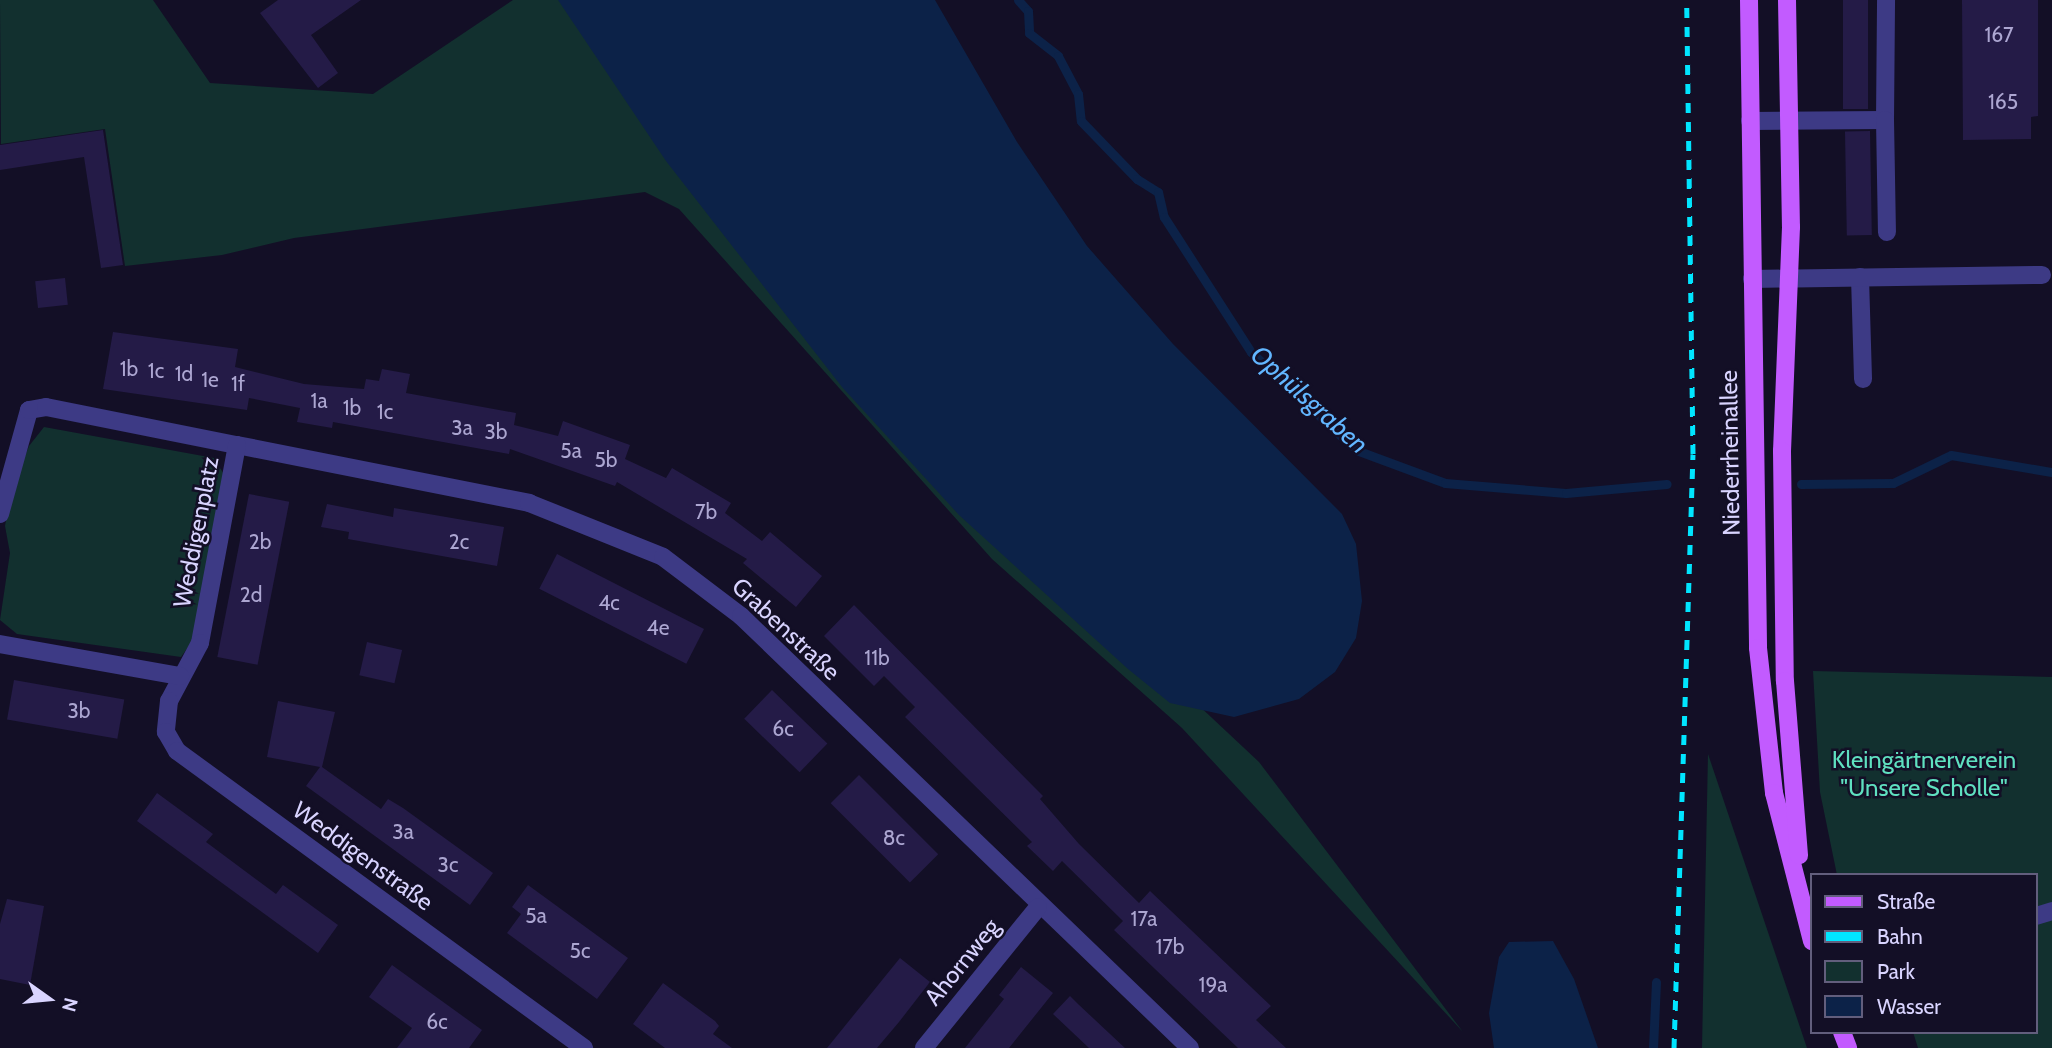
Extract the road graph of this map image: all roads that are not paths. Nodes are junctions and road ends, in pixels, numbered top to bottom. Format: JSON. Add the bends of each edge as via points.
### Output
{"nodes":[{"id":1,"x":1749,"y":0,"type":"edge"},
{"id":2,"x":1787,"y":0,"type":"edge"},
{"id":3,"x":1886,"y":0,"type":"edge"},
{"id":4,"x":1885,"y":120,"type":"junction"},
{"id":5,"x":1750,"y":121,"type":"junction"},
{"id":6,"x":1789,"y":121,"type":"junction"},
{"id":7,"x":1888,"y":232,"type":"dead end"},
{"id":8,"x":2042,"y":275,"type":"dead end"},
{"id":9,"x":1787,"y":278,"type":"junction"},
{"id":10,"x":1860,"y":278,"type":"junction"},
{"id":11,"x":1752,"y":279,"type":"junction"},
{"id":12,"x":1863,"y":379,"type":"dead end"},
{"id":13,"x":237,"y":445,"type":"junction"},
{"id":14,"x":0,"y":514,"type":"edge"},
{"id":15,"x":0,"y":644,"type":"edge"},
{"id":16,"x":180,"y":676,"type":"junction"},
{"id":17,"x":1802,"y":900,"type":"junction"},
{"id":18,"x":1038,"y":907,"type":"junction"},
{"id":19,"x":1811,"y":937,"type":"edge"},
{"id":20,"x":584,"y":1048,"type":"edge"},
{"id":21,"x":924,"y":1048,"type":"edge"},
{"id":22,"x":1190,"y":1048,"type":"edge"}],
"edges":[{"from":1,"to":5,"type":"main road","name":"Niederrheinallee"},
{"from":2,"to":6,"type":"main road","name":"Niederrheinallee"},
{"from":3,"to":4,"type":"street"},
{"from":4,"to":6,"type":"street"},
{"from":4,"to":7,"type":"street"},
{"from":5,"to":6,"type":"street"},
{"from":5,"to":11,"type":"main road","name":"Niederrheinallee"},
{"from":6,"to":9,"type":"main road","name":"Niederrheinallee"},
{"from":8,"to":10,"type":"street"},
{"from":9,"to":10,"type":"street"},
{"from":9,"to":11,"type":"street"},
{"from":9,"to":17,"type":"main road","name":"Niederrheinallee","via":[[1785,681]]},
{"from":10,"to":12,"type":"street"},
{"from":11,"to":17,"type":"main road","name":"Niederrheinallee","via":[[1763,723],[1774,793]]},
{"from":13,"to":14,"type":"street","name":"Weddigenplatz","via":[[46,407],[29,410]]},
{"from":13,"to":16,"type":"street","name":"Weddigenplatz","via":[[200,643]]},
{"from":13,"to":18,"type":"street","name":"Grabenstraße","via":[[529,503],[663,557],[741,616]]},
{"from":15,"to":16,"type":"street"},
{"from":16,"to":20,"type":"street","name":"Weddigenstraße","via":[[169,701],[166,732],[177,751]]},
{"from":17,"to":19,"type":"main road","name":"Niederrheinallee"},
{"from":18,"to":21,"type":"street","name":"Ahornweg"},
{"from":18,"to":22,"type":"street","name":"Grabenstraße"}]}
